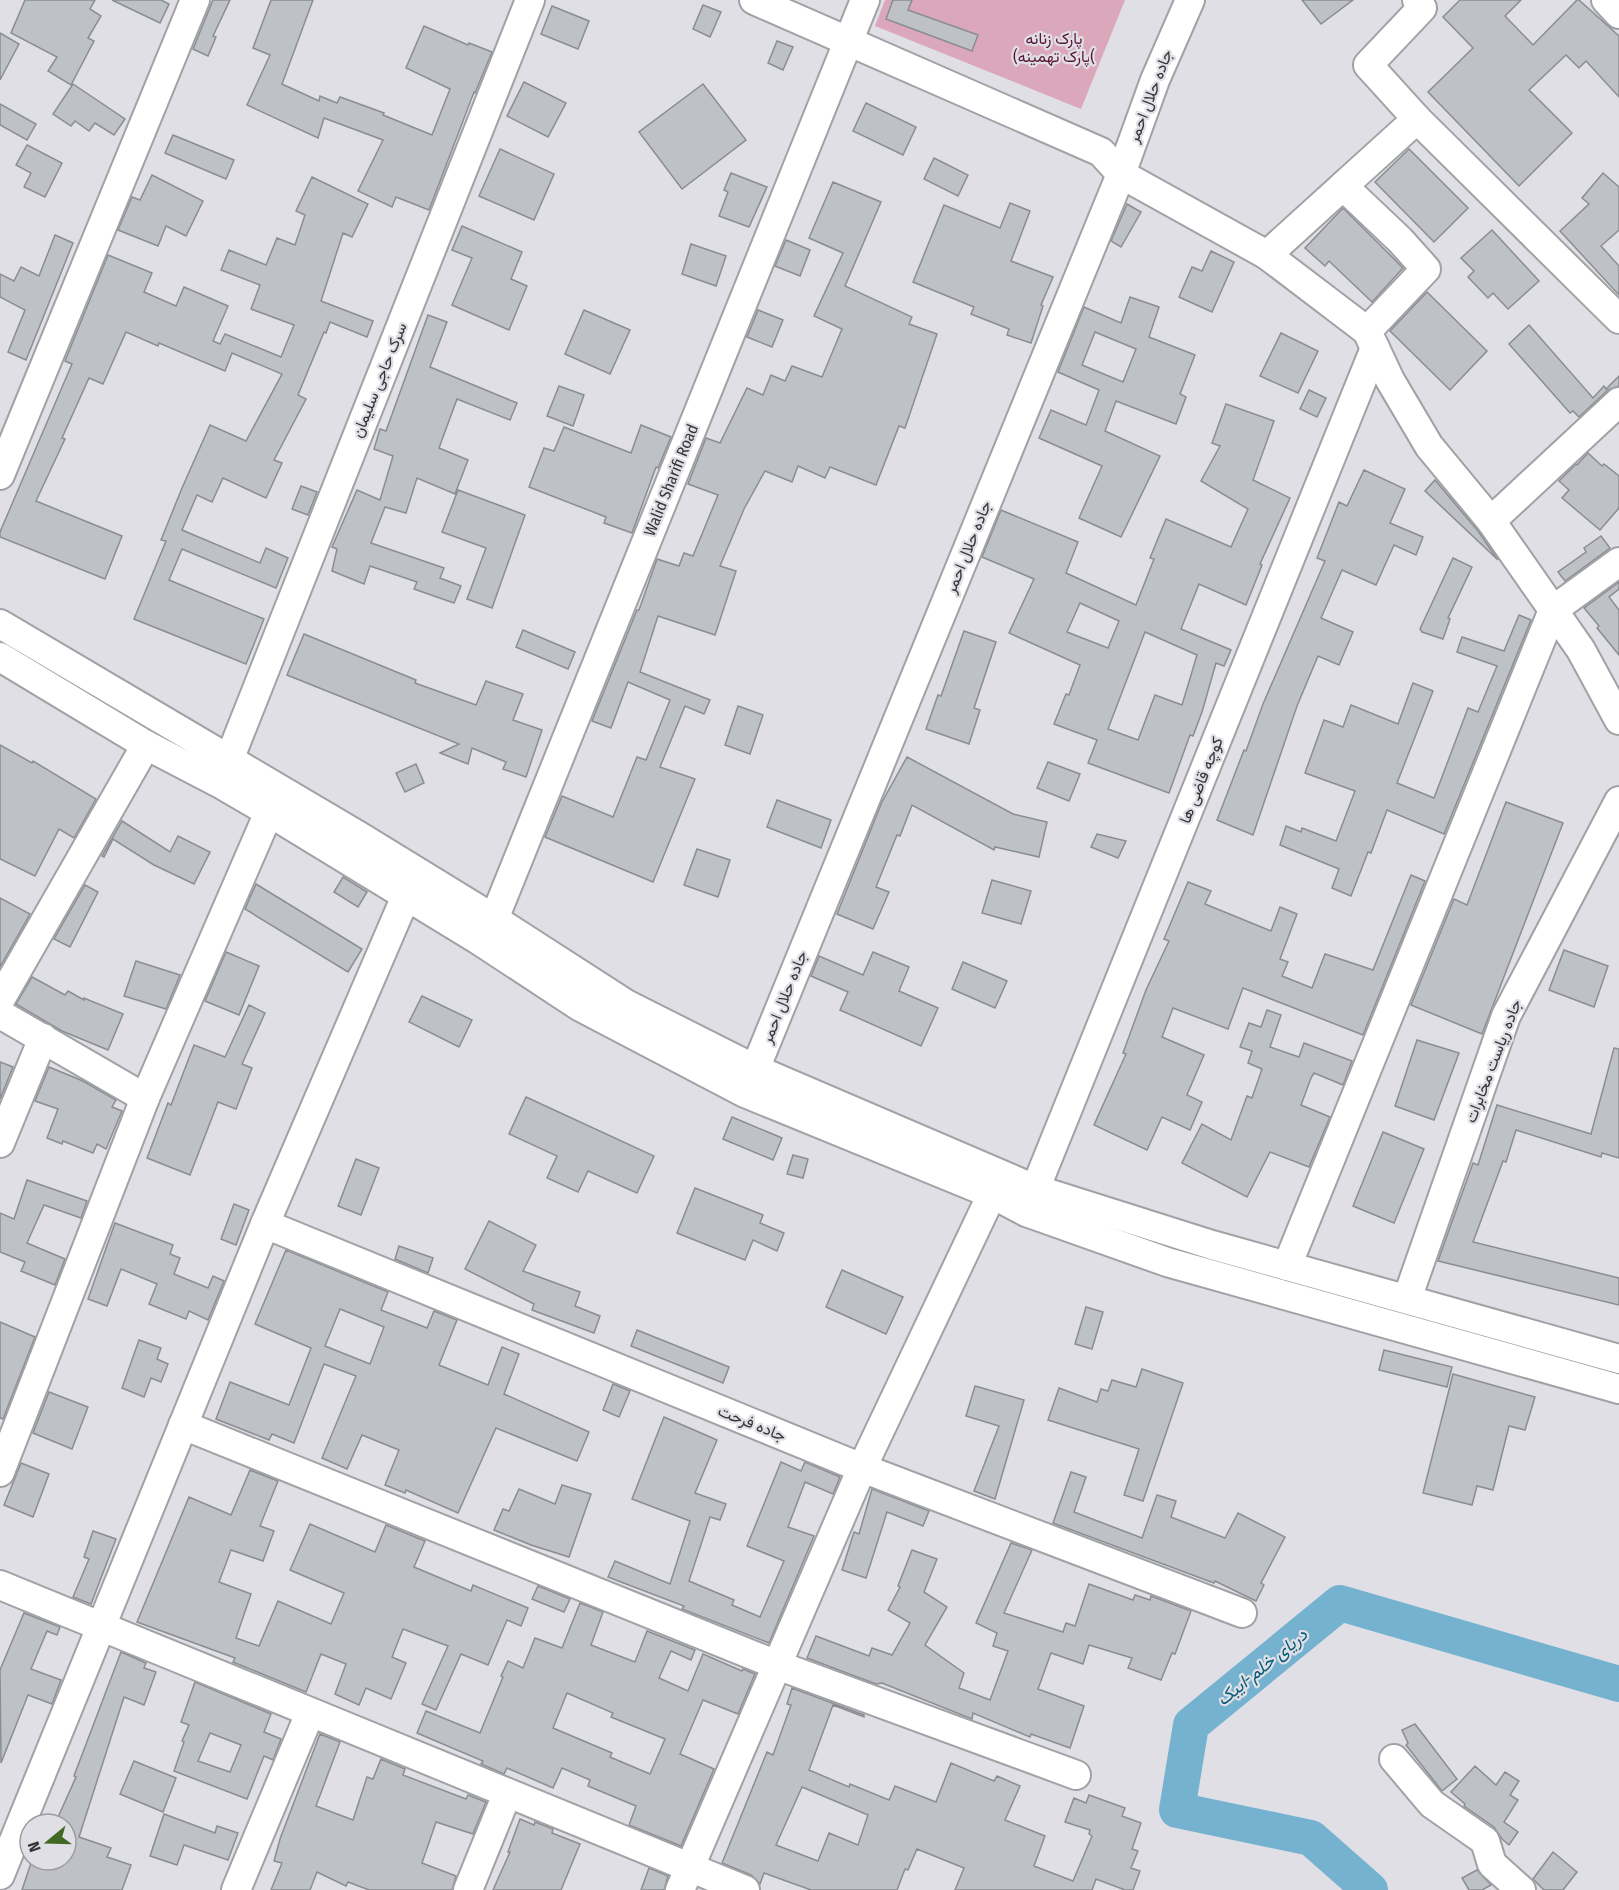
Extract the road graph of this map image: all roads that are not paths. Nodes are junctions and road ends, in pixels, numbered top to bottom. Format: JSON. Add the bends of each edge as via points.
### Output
{"nodes":[{"id":1,"x":195,"y":0,"type":"edge"},
{"id":2,"x":530,"y":0,"type":"edge"},
{"id":3,"x":754,"y":0,"type":"edge"},
{"id":4,"x":865,"y":0,"type":"edge"},
{"id":5,"x":1190,"y":0,"type":"edge"},
{"id":6,"x":1606,"y":0,"type":"edge"},
{"id":7,"x":1423,"y":3,"type":"edge"},
{"id":8,"x":1619,"y":14,"type":"edge"},
{"id":9,"x":848,"y":41,"type":"junction"},
{"id":10,"x":1418,"y":119,"type":"junction"},
{"id":11,"x":1121,"y":174,"type":"junction"},
{"id":12,"x":1343,"y":186,"type":"junction"},
{"id":13,"x":1267,"y":255,"type":"junction"},
{"id":14,"x":1619,"y":319,"type":"edge"},
{"id":15,"x":1371,"y":339,"type":"junction"},
{"id":16,"x":1619,"y":402,"type":"edge"},
{"id":17,"x":0,"y":475,"type":"edge"},
{"id":18,"x":1491,"y":521,"type":"junction"},
{"id":19,"x":1619,"y":562,"type":"edge"},
{"id":20,"x":1553,"y":610,"type":"junction"},
{"id":21,"x":0,"y":624,"type":"edge"},
{"id":22,"x":0,"y":657,"type":"edge"},
{"id":23,"x":1617,"y":712,"type":"edge"},
{"id":24,"x":146,"y":745,"type":"junction"},
{"id":25,"x":229,"y":760,"type":"junction"},
{"id":26,"x":1619,"y":801,"type":"edge"},
{"id":27,"x":269,"y":812,"type":"junction"},
{"id":28,"x":413,"y":885,"type":"junction"},
{"id":29,"x":494,"y":919,"type":"junction"},
{"id":30,"x":0,"y":1000,"type":"edge"},
{"id":31,"x":0,"y":1014,"type":"edge"},
{"id":32,"x":43,"y":1038,"type":"junction"},
{"id":33,"x":750,"y":1081,"type":"junction"},
{"id":34,"x":145,"y":1098,"type":"junction"},
{"id":35,"x":0,"y":1143,"type":"edge"},
{"id":36,"x":995,"y":1185,"type":"junction"},
{"id":37,"x":1031,"y":1201,"type":"junction"},
{"id":38,"x":266,"y":1224,"type":"junction"},
{"id":39,"x":1287,"y":1266,"type":"junction"},
{"id":40,"x":1407,"y":1299,"type":"junction"},
{"id":41,"x":1619,"y":1359,"type":"edge"},
{"id":42,"x":1619,"y":1389,"type":"edge"},
{"id":43,"x":183,"y":1425,"type":"junction"},
{"id":44,"x":862,"y":1468,"type":"junction"},
{"id":45,"x":0,"y":1472,"type":"edge"},
{"id":46,"x":0,"y":1585,"type":"edge"},
{"id":47,"x":1242,"y":1613,"type":"dead end"},
{"id":48,"x":101,"y":1628,"type":"junction"},
{"id":49,"x":777,"y":1665,"type":"junction"},
{"id":50,"x":310,"y":1713,"type":"junction"},
{"id":51,"x":1394,"y":1759,"type":"dead end"},
{"id":52,"x":1076,"y":1775,"type":"dead end"},
{"id":53,"x":507,"y":1794,"type":"junction"},
{"id":54,"x":0,"y":1875,"type":"edge"},
{"id":55,"x":684,"y":1879,"type":"edge"},
{"id":56,"x":236,"y":1890,"type":"edge"},
{"id":57,"x":468,"y":1890,"type":"edge"},
{"id":58,"x":745,"y":1890,"type":"edge"},
{"id":59,"x":1521,"y":1890,"type":"edge"}],
"edges":[{"from":1,"to":17,"type":"street"},
{"from":2,"to":25,"type":"street","name":"سرک حاجی سلیمان"},
{"from":3,"to":9,"type":"street"},
{"from":4,"to":9,"type":"street","name":"Walid Sharifi Road"},
{"from":5,"to":11,"type":"street","name":"جاده حلال احمر","via":[[1155,80]]},
{"from":6,"to":8,"type":"street"},
{"from":7,"to":10,"type":"street","via":[[1368,65]]},
{"from":9,"to":11,"type":"street","via":[[1101,152]]},
{"from":9,"to":29,"type":"street","name":"Walid Sharifi Road"},
{"from":10,"to":12,"type":"street"},
{"from":10,"to":14,"type":"street"},
{"from":11,"to":13,"type":"street"},
{"from":11,"to":33,"type":"street","name":"جاده حلال احمر"},
{"from":12,"to":13,"type":"street"},
{"from":12,"to":15,"type":"street","via":[[1426,269]]},
{"from":13,"to":15,"type":"street"},
{"from":15,"to":18,"type":"street","via":[[1429,446]]},
{"from":15,"to":37,"type":"street","name":"کوچه قاضی ها"},
{"from":16,"to":18,"type":"street"},
{"from":18,"to":20,"type":"street"},
{"from":19,"to":20,"type":"street"},
{"from":20,"to":23,"type":"street"},
{"from":20,"to":39,"type":"street"},
{"from":21,"to":25,"type":"street"},
{"from":22,"to":24,"type":"street"},
{"from":24,"to":27,"type":"street"},
{"from":24,"to":30,"type":"street"},
{"from":25,"to":28,"type":"street"},
{"from":26,"to":40,"type":"street","name":"جاده ریاست مخابرات","via":[[1506,1016]]},
{"from":27,"to":28,"type":"street"},
{"from":27,"to":34,"type":"street"},
{"from":28,"to":29,"type":"street"},
{"from":28,"to":33,"type":"street","via":[[477,939],[579,1006]]},
{"from":28,"to":38,"type":"street"},
{"from":29,"to":33,"type":"street"},
{"from":31,"to":32,"type":"street"},
{"from":32,"to":34,"type":"street"},
{"from":32,"to":35,"type":"street"},
{"from":33,"to":36,"type":"street"},
{"from":34,"to":45,"type":"street"},
{"from":36,"to":37,"type":"street"},
{"from":36,"to":44,"type":"street"},
{"from":37,"to":39,"type":"street"},
{"from":37,"to":42,"type":"street","via":[[1167,1262]]},
{"from":38,"to":43,"type":"street"},
{"from":38,"to":44,"type":"street","name":"جاده فرحت"},
{"from":39,"to":40,"type":"street"},
{"from":40,"to":41,"type":"street"},
{"from":43,"to":48,"type":"street"},
{"from":43,"to":49,"type":"street"},
{"from":44,"to":47,"type":"street","name":"جاده فرحت"},
{"from":44,"to":49,"type":"street"},
{"from":46,"to":48,"type":"street"},
{"from":48,"to":50,"type":"street"},
{"from":48,"to":54,"type":"street"},
{"from":49,"to":52,"type":"street"},
{"from":49,"to":55,"type":"street"},
{"from":50,"to":53,"type":"street"},
{"from":50,"to":56,"type":"street"},
{"from":51,"to":59,"type":"street","via":[[1432,1803],[1485,1841],[1492,1864]]},
{"from":53,"to":55,"type":"street"},
{"from":53,"to":57,"type":"street"},
{"from":55,"to":58,"type":"street"}]}
